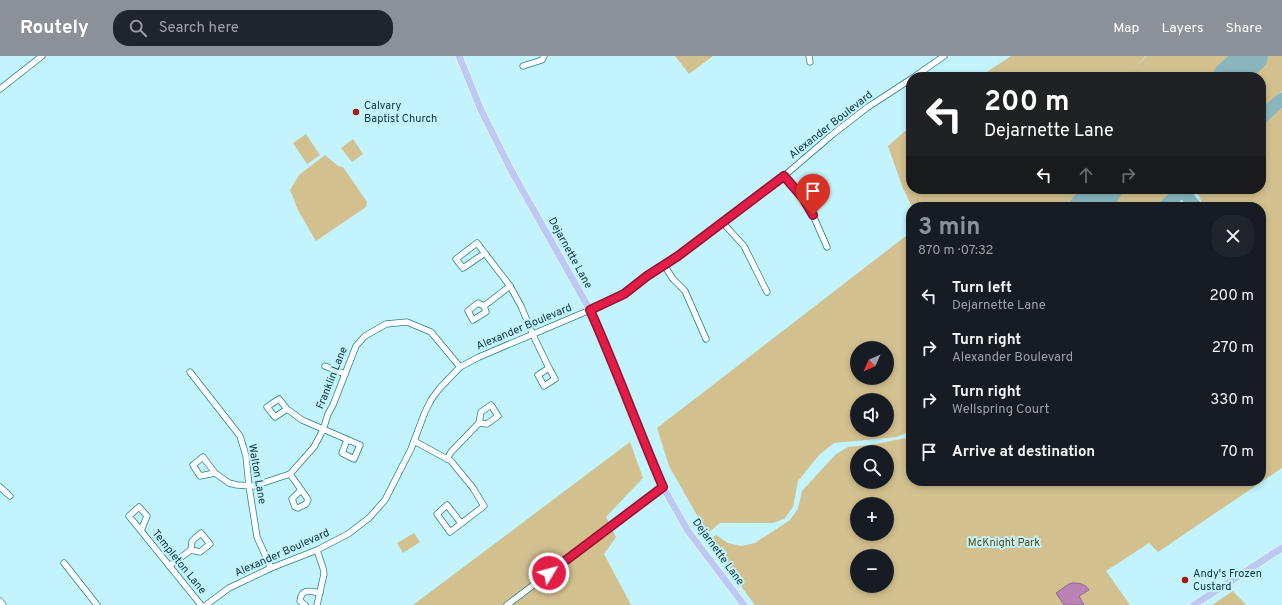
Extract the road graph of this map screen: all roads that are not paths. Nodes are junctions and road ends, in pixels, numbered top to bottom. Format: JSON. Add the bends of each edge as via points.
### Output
{"nodes":[{"id":1,"x":42,"y":56,"type":"edge"},
{"id":2,"x":459,"y":56,"type":"edge"},
{"id":3,"x":544,"y":56,"type":"edge"},
{"id":4,"x":809,"y":56,"type":"edge"},
{"id":5,"x":944,"y":56,"type":"edge"},
{"id":6,"x":810,"y":62,"type":"dead end"},
{"id":7,"x":524,"y":66,"type":"dead end"},
{"id":8,"x":921,"y":72,"type":"edge"},
{"id":9,"x":906,"y":83,"type":"edge"},
{"id":10,"x":0,"y":89,"type":"edge"},
{"id":11,"x":784,"y":176,"type":"junction"},
{"id":12,"x":722,"y":222,"type":"junction"},
{"id":13,"x":827,"y":247,"type":"dead end"},
{"id":14,"x":485,"y":253,"type":"junction"},
{"id":15,"x":664,"y":265,"type":"junction"},
{"id":16,"x":510,"y":286,"type":"junction"},
{"id":17,"x":767,"y":292,"type":"dead end"},
{"id":18,"x":484,"y":306,"type":"dead end"},
{"id":19,"x":590,"y":310,"type":"junction"},
{"id":20,"x":533,"y":335,"type":"junction"},
{"id":21,"x":706,"y":340,"type":"dead end"},
{"id":22,"x":325,"y":366,"type":"dead end"},
{"id":23,"x":460,"y":367,"type":"junction"},
{"id":24,"x":549,"y":368,"type":"dead end"},
{"id":25,"x":190,"y":372,"type":"dead end"},
{"id":26,"x":345,"y":374,"type":"junction"},
{"id":27,"x":287,"y":409,"type":"dead end"},
{"id":28,"x":478,"y":423,"type":"dead end"},
{"id":29,"x":323,"y":430,"type":"junction"},
{"id":30,"x":347,"y":440,"type":"dead end"},
{"id":31,"x":414,"y":441,"type":"junction"},
{"id":32,"x":447,"y":459,"type":"junction"},
{"id":33,"x":215,"y":473,"type":"dead end"},
{"id":34,"x":290,"y":474,"type":"junction"},
{"id":35,"x":251,"y":486,"type":"junction"},
{"id":36,"x":0,"y":487,"type":"edge"},
{"id":37,"x":663,"y":487,"type":"junction"},
{"id":38,"x":301,"y":490,"type":"dead end"},
{"id":39,"x":10,"y":496,"type":"dead end"},
{"id":40,"x":461,"y":523,"type":"junction"},
{"id":41,"x":142,"y":531,"type":"dead end"},
{"id":42,"x":1282,"y":548,"type":"edge"},
{"id":43,"x":191,"y":550,"type":"dead end"},
{"id":44,"x":317,"y":550,"type":"junction"},
{"id":45,"x":64,"y":563,"type":"dead end"},
{"id":46,"x":169,"y":566,"type":"junction"},
{"id":47,"x":270,"y":568,"type":"junction"},
{"id":48,"x":320,"y":593,"type":"junction"},
{"id":49,"x":213,"y":599,"type":"junction"},
{"id":50,"x":0,"y":601,"type":"edge"},
{"id":51,"x":3,"y":605,"type":"edge"},
{"id":52,"x":97,"y":605,"type":"edge"},
{"id":53,"x":201,"y":605,"type":"edge"},
{"id":54,"x":206,"y":605,"type":"edge"},
{"id":55,"x":218,"y":605,"type":"edge"},
{"id":56,"x":305,"y":605,"type":"edge"},
{"id":57,"x":317,"y":605,"type":"edge"},
{"id":58,"x":507,"y":605,"type":"edge"},
{"id":59,"x":744,"y":605,"type":"edge"},
{"id":60,"x":1194,"y":605,"type":"edge"}],
"edges":[{"from":1,"to":10,"type":"street"},
{"from":2,"to":19,"type":"main road","name":"Dejarnette Lane","via":[[481,110],[511,170]]},
{"from":3,"to":7,"type":"street","via":[[542,60]]},
{"from":4,"to":6,"type":"street"},
{"from":5,"to":8,"type":"street"},
{"from":9,"to":11,"type":"street","name":"Alexander Boulevard","via":[[868,107]]},
{"from":11,"to":12,"type":"street","name":"Alexander Boulevard"},
{"from":11,"to":13,"type":"street","via":[[809,206]]},
{"from":12,"to":15,"type":"street","name":"Alexander Boulevard"},
{"from":12,"to":17,"type":"street","via":[[744,246]]},
{"from":14,"to":14,"type":"street","via":[[477,242],[456,259],[463,268]]},
{"from":14,"to":16,"type":"street"},
{"from":15,"to":19,"type":"street","name":"Alexander Boulevard","via":[[624,294]]},
{"from":15,"to":21,"type":"street","via":[[685,291]]},
{"from":16,"to":18,"type":"street"},
{"from":16,"to":20,"type":"street","via":[[522,306]]},
{"from":19,"to":20,"type":"street","name":"Alexander Boulevard"},
{"from":19,"to":37,"type":"main road","name":"Dejarnette Lane"},
{"from":20,"to":23,"type":"street","name":"Alexander Boulevard"},
{"from":20,"to":24,"type":"street"},
{"from":22,"to":26,"type":"street"},
{"from":23,"to":26,"type":"street","name":"Franklin Lane","via":[[431,332],[408,322],[386,324],[365,336],[356,346]]},
{"from":23,"to":31,"type":"street","name":"Alexander Boulevard","via":[[431,400]]},
{"from":25,"to":35,"type":"street","name":"Walton Lane","via":[[240,436]]},
{"from":26,"to":29,"type":"street","name":"Franklin Lane"},
{"from":27,"to":29,"type":"street"},
{"from":28,"to":32,"type":"street"},
{"from":29,"to":30,"type":"street"},
{"from":29,"to":34,"type":"street","name":"Franklin Lane","via":[[314,447]]},
{"from":31,"to":32,"type":"street"},
{"from":31,"to":44,"type":"street","name":"Alexander Boulevard","via":[[385,500],[370,518],[348,534]]},
{"from":32,"to":40,"type":"street","via":[[473,488],[484,506]]},
{"from":33,"to":35,"type":"street","via":[[229,483]]},
{"from":34,"to":35,"type":"street","name":"Franklin Lane"},
{"from":34,"to":38,"type":"street"},
{"from":35,"to":47,"type":"street","name":"Walton Lane","via":[[257,537]]},
{"from":36,"to":39,"type":"street"},
{"from":37,"to":58,"type":"street"},
{"from":37,"to":59,"type":"main road","name":"Dejarnette Lane","via":[[688,531]]},
{"from":40,"to":40,"type":"street","via":[[447,505],[437,514],[450,532]]},
{"from":41,"to":46,"type":"street","name":"Templeton Lane"},
{"from":42,"to":60,"type":"main road"},
{"from":43,"to":46,"type":"street"},
{"from":44,"to":47,"type":"street","name":"Alexander Boulevard"},
{"from":44,"to":48,"type":"street","via":[[324,574]]},
{"from":45,"to":52,"type":"street"},
{"from":46,"to":53,"type":"street","name":"Templeton Lane"},
{"from":47,"to":49,"type":"street","name":"Alexander Boulevard","via":[[229,588]]},
{"from":48,"to":56,"type":"street","via":[[304,592],[300,602]]},
{"from":48,"to":57,"type":"street"},
{"from":49,"to":54,"type":"street","name":"Alexander Boulevard"},
{"from":49,"to":55,"type":"street"},
{"from":50,"to":51,"type":"street"}]}
